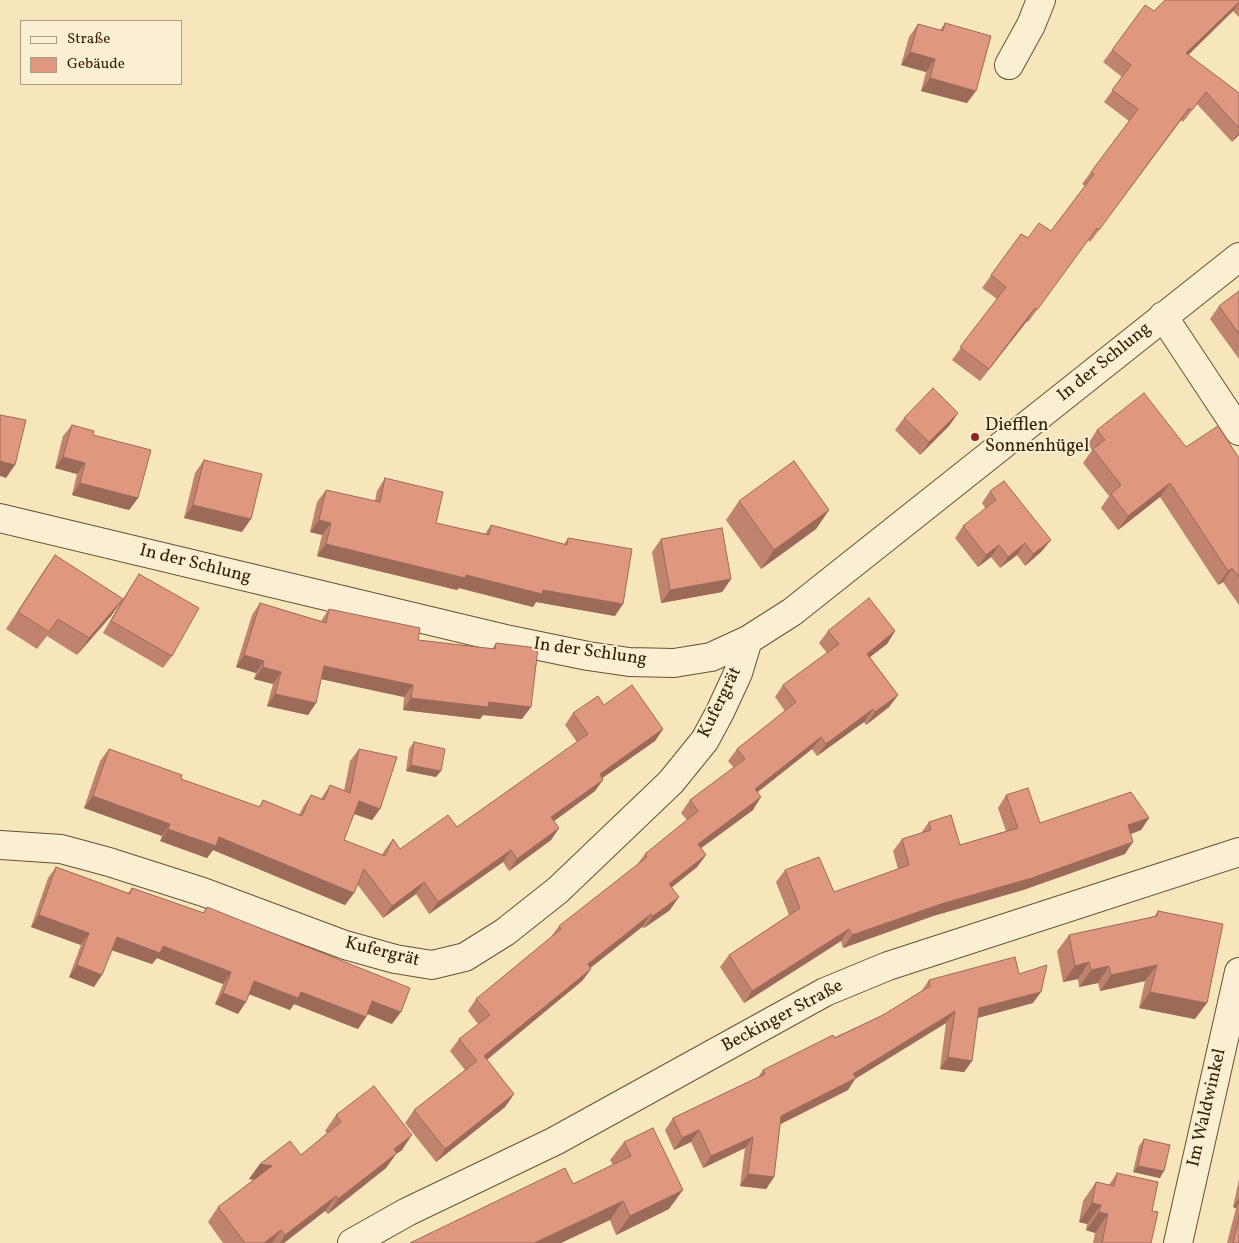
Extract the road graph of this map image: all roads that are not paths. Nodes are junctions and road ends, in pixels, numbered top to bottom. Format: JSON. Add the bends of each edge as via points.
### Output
{"nodes":[{"id":1,"x":1041,"y":0,"type":"edge"},
{"id":2,"x":1009,"y":65,"type":"dead end"},
{"id":3,"x":1239,"y":257,"type":"edge"},
{"id":4,"x":1163,"y":316,"type":"junction"},
{"id":5,"x":1239,"y":431,"type":"edge"},
{"id":6,"x":0,"y":518,"type":"edge"},
{"id":7,"x":748,"y":640,"type":"junction"},
{"id":8,"x":0,"y":844,"type":"edge"},
{"id":9,"x":1239,"y":852,"type":"edge"},
{"id":10,"x":1239,"y":972,"type":"edge"},
{"id":11,"x":352,"y":1243,"type":"edge"},
{"id":12,"x":1178,"y":1243,"type":"edge"}],
"edges":[{"from":1,"to":2,"type":"street"},
{"from":3,"to":4,"type":"street","name":"In der Schlung"},
{"from":4,"to":5,"type":"street"},
{"from":4,"to":7,"type":"street","name":"In der Schlung","via":[[792,612]]},
{"from":6,"to":7,"type":"street","name":"In der Schlung","via":[[588,656],[629,662],[674,663],[712,657]]},
{"from":7,"to":8,"type":"street","name":"Kufergrät","via":[[720,712],[705,740],[671,782],[558,890],[505,932],[465,957],[432,965],[395,959],[344,945],[203,892],[109,862],[61,849]]},
{"from":9,"to":11,"type":"street","name":"Beckinger Straße","via":[[888,966],[824,992],[556,1141],[407,1212]]},
{"from":10,"to":12,"type":"street","name":"Im Waldwinkel"}]}
